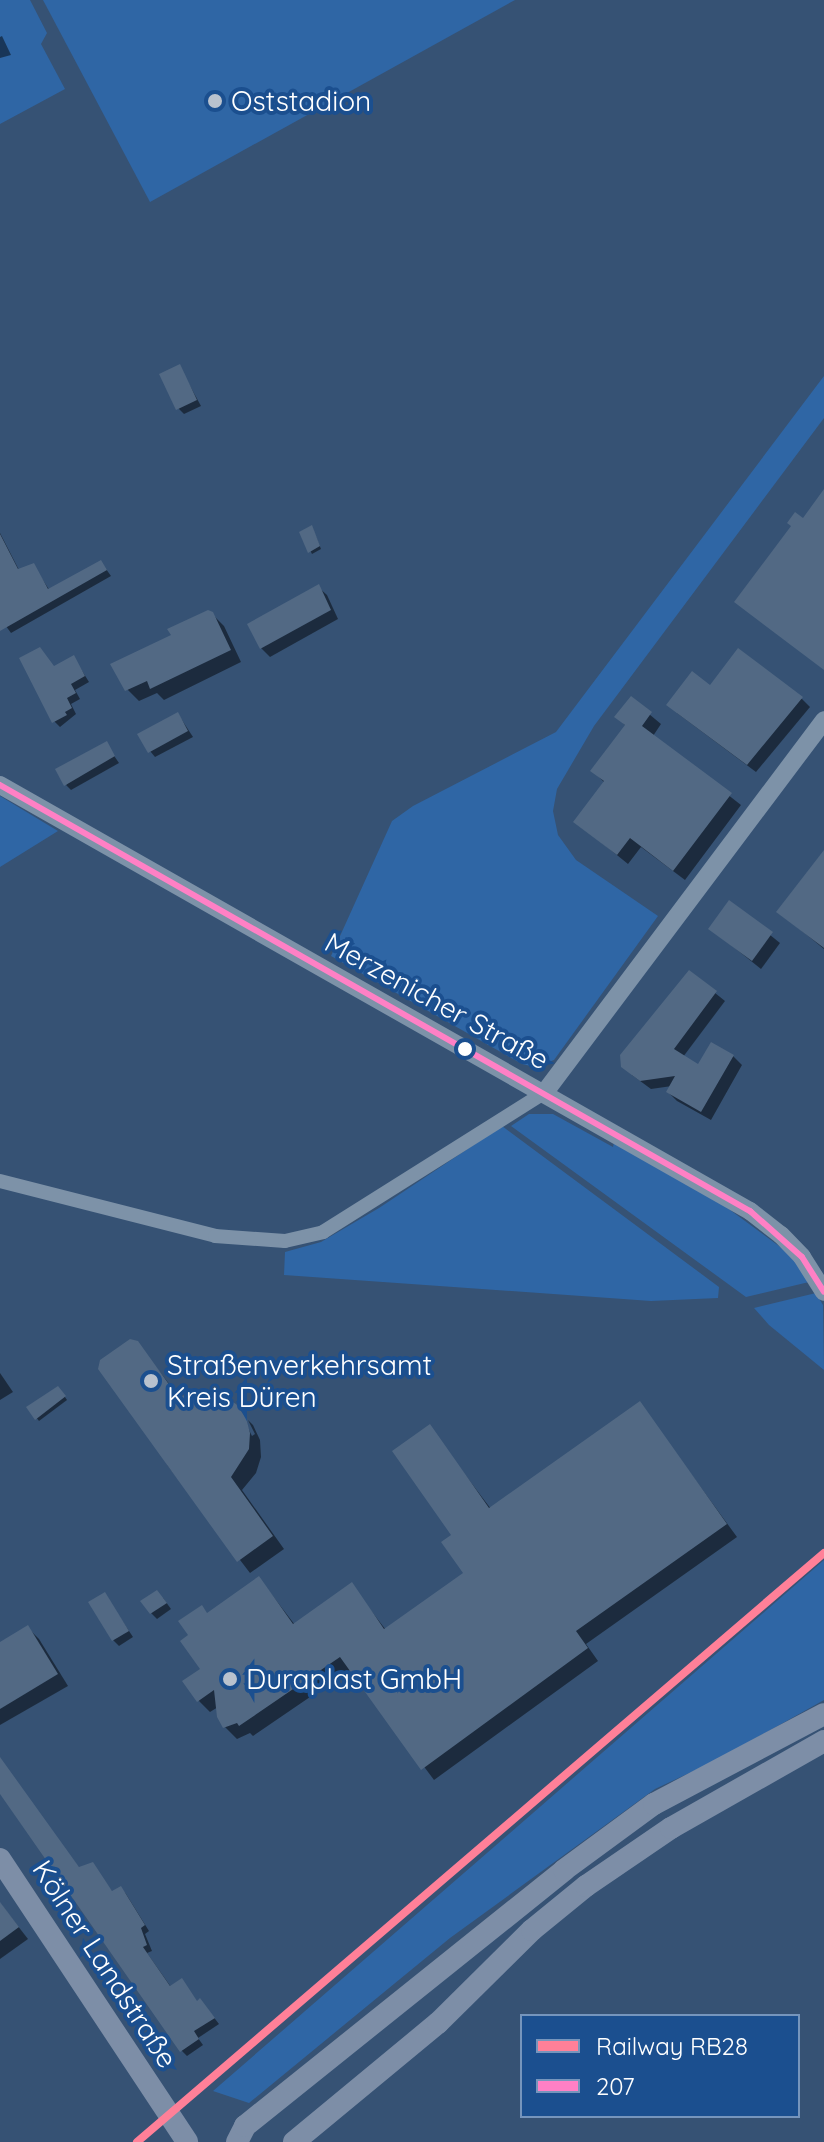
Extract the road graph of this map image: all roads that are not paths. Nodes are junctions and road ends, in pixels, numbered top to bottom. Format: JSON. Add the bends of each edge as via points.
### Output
{"nodes":[{"id":1,"x":824,"y":720,"type":"edge"},
{"id":2,"x":0,"y":785,"type":"edge"},
{"id":3,"x":545,"y":1092,"type":"junction"},
{"id":4,"x":0,"y":1181,"type":"edge"},
{"id":5,"x":824,"y":1292,"type":"edge"},
{"id":6,"x":824,"y":1714,"type":"edge"},
{"id":7,"x":824,"y":1741,"type":"edge"},
{"id":8,"x":0,"y":1859,"type":"edge"},
{"id":9,"x":187,"y":2142,"type":"edge"},
{"id":10,"x":237,"y":2142,"type":"edge"},
{"id":11,"x":294,"y":2142,"type":"edge"}],
"edges":[{"from":1,"to":3,"type":"street"},
{"from":2,"to":3,"type":"street","name":"Merzenicher Straße"},
{"from":3,"to":4,"type":"street","via":[[323,1232],[285,1241],[215,1236]]},
{"from":3,"to":5,"type":"street","name":"Merzenicher Straße","via":[[750,1211],[802,1257]]},
{"from":6,"to":10,"type":"main road","via":[[654,1804],[577,1860],[245,2126]]},
{"from":7,"to":11,"type":"main road","via":[[671,1828],[586,1886],[532,1930],[438,2023]]},
{"from":8,"to":9,"type":"main road","name":"Kölner Landstraße"}]}
